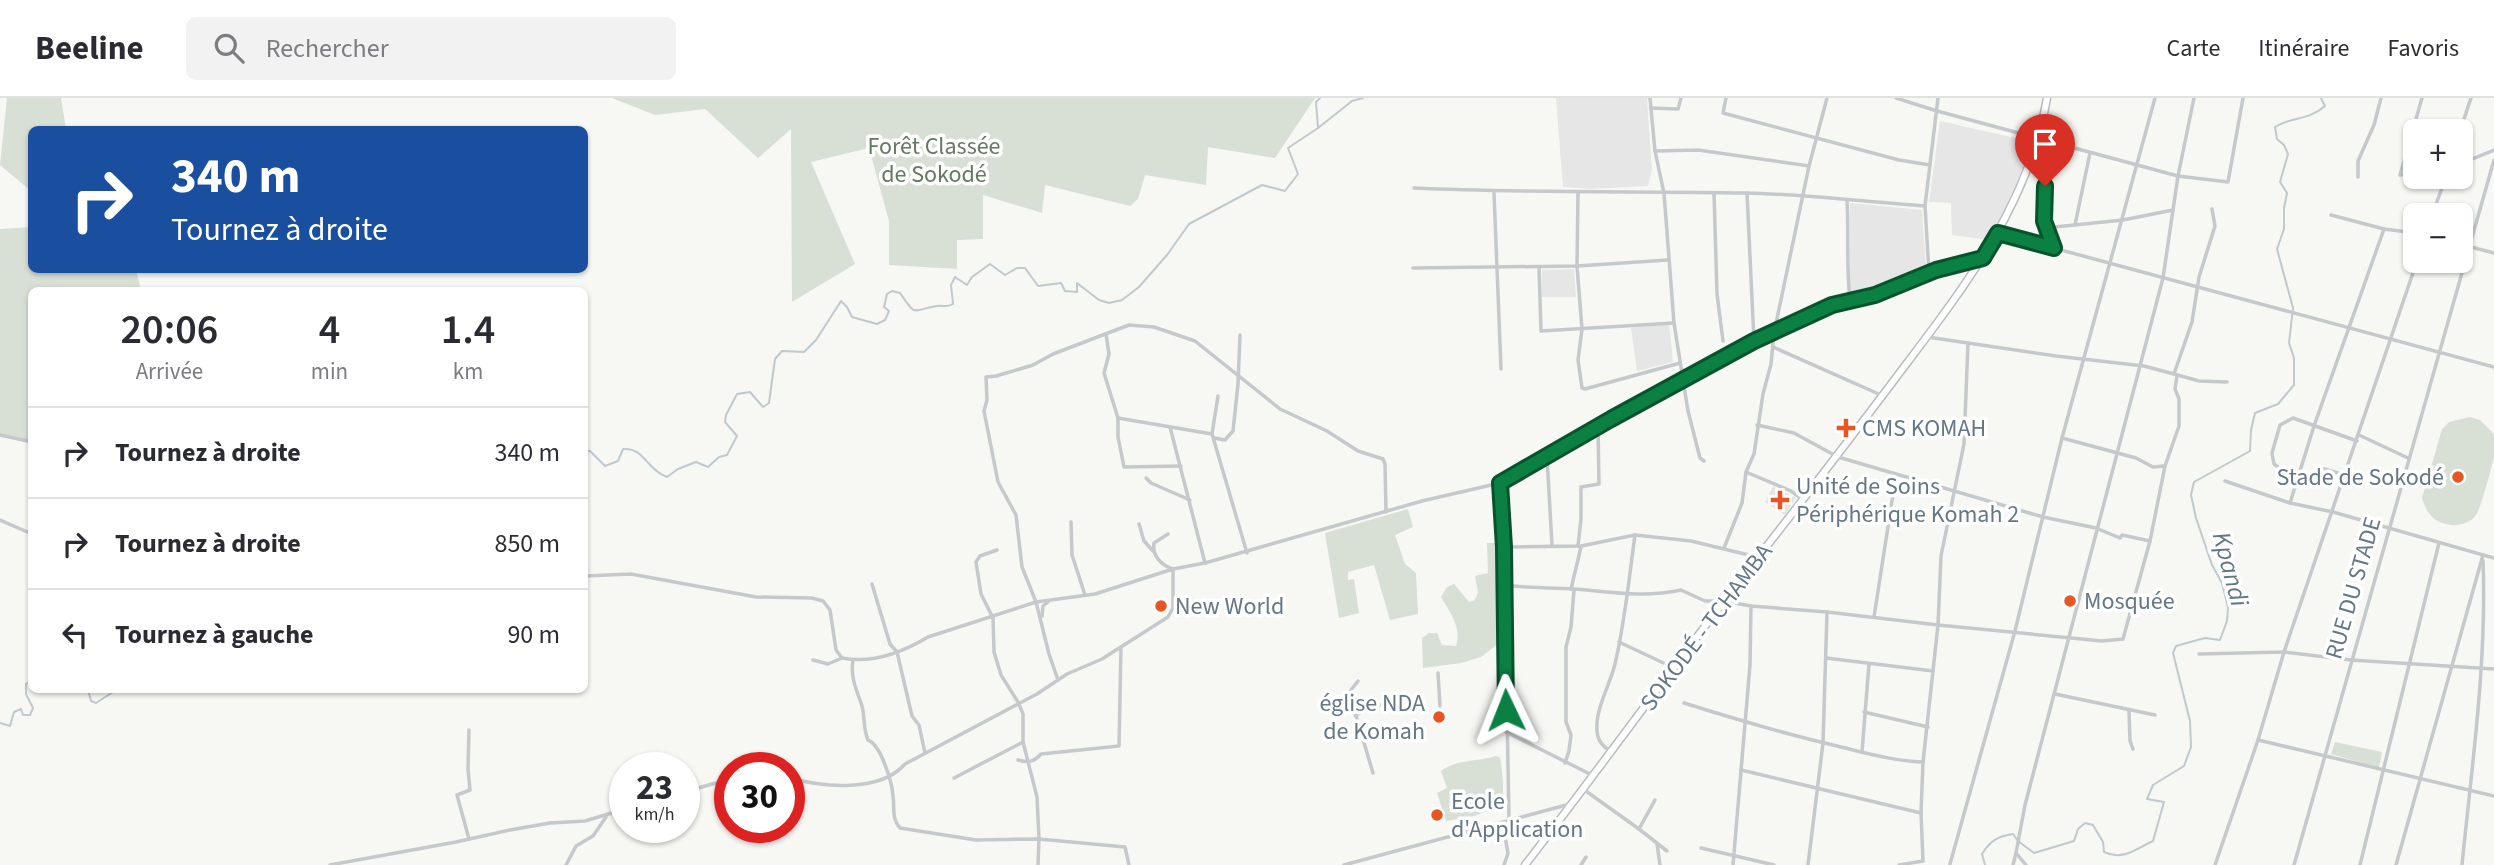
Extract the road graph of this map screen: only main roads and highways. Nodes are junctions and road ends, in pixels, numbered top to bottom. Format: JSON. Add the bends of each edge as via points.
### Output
{"nodes":[{"id":1,"x":2047,"y":98,"type":"edge"},
{"id":2,"x":1525,"y":865,"type":"edge"}],
"edges":[{"from":1,"to":2,"type":"main road","name":"SOKODÉ - TCHAMBA","via":[[2039,138],[2019,192],[1983,258],[1838,457]]}]}
